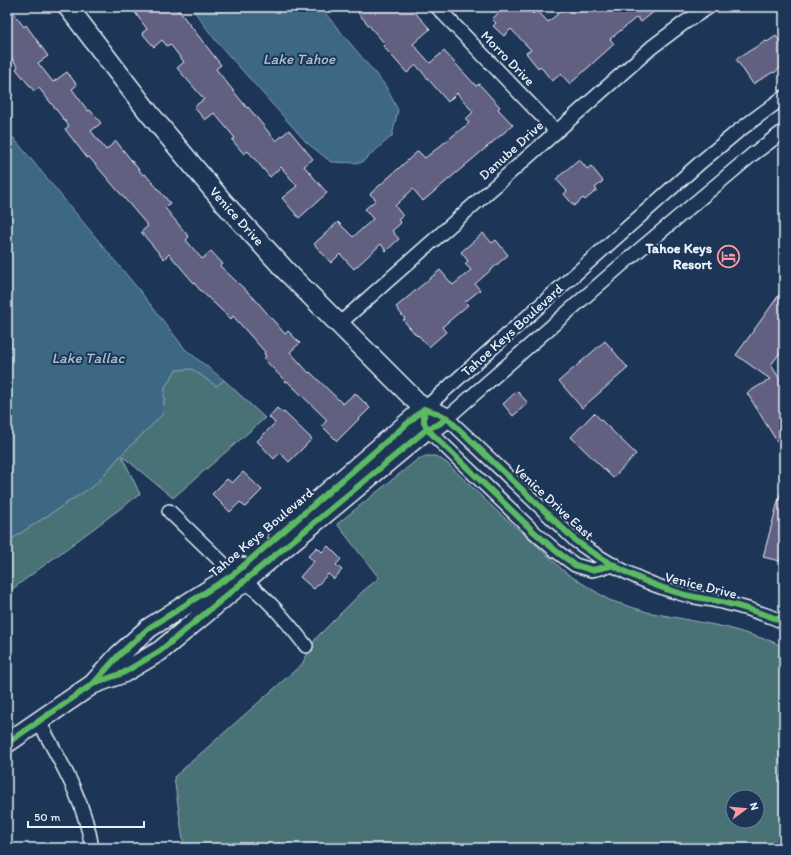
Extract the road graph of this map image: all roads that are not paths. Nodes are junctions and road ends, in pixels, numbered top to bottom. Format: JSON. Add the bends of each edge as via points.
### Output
{"nodes":[{"id":1,"x":68,"y":7,"type":"edge"},
{"id":2,"x":437,"y":7,"type":"edge"},
{"id":3,"x":709,"y":7,"type":"edge"},
{"id":4,"x":784,"y":97,"type":"edge"},
{"id":5,"x":556,"y":131,"type":"junction"},
{"id":6,"x":784,"y":131,"type":"edge"},
{"id":7,"x":339,"y":324,"type":"junction"},
{"id":8,"x":424,"y":408,"type":"junction"},
{"id":9,"x":448,"y":418,"type":"junction"},
{"id":10,"x":427,"y":429,"type":"junction"},
{"id":11,"x":169,"y":511,"type":"dead end"},
{"id":12,"x":615,"y":565,"type":"junction"},
{"id":13,"x":239,"y":577,"type":"junction"},
{"id":14,"x":784,"y":622,"type":"edge"},
{"id":15,"x":306,"y":646,"type":"dead end"},
{"id":16,"x":39,"y":722,"type":"junction"},
{"id":17,"x":7,"y":743,"type":"edge"},
{"id":18,"x":92,"y":848,"type":"edge"}],
"edges":[{"from":1,"to":7,"type":"street","name":"Venice Drive","via":[[148,113],[224,203]]},
{"from":2,"to":5,"type":"street","name":"Morro Drive"},
{"from":3,"to":5,"type":"street","name":"Danube Drive","via":[[652,47]]},
{"from":4,"to":8,"type":"street","name":"Tahoe Keys Boulevard","via":[[701,162]]},
{"from":5,"to":7,"type":"street","name":"Danube Drive"},
{"from":6,"to":9,"type":"street","name":"Tahoe Keys Boulevard","via":[[619,267]]},
{"from":7,"to":8,"type":"street","name":"Venice Drive"},
{"from":8,"to":9,"type":"street","name":"Venice Drive East"},
{"from":8,"to":10,"type":"street"},
{"from":8,"to":13,"type":"street","name":"Tahoe Keys Boulevard"},
{"from":9,"to":10,"type":"street","name":"Tahoe Keys Boulevard"},
{"from":9,"to":12,"type":"street","name":"Venice Drive East","via":[[576,541],[596,556]]},
{"from":10,"to":12,"type":"street","via":[[533,531],[575,565],[592,570]]},
{"from":10,"to":13,"type":"street","name":"Tahoe Keys Boulevard"},
{"from":11,"to":13,"type":"street"},
{"from":12,"to":14,"type":"street","name":"Venice Drive","via":[[679,594],[726,603]]},
{"from":13,"to":15,"type":"street","via":[[272,605]]},
{"from":13,"to":16,"type":"street","name":"Tahoe Keys Boulevard","via":[[160,650],[123,673],[93,684]]},
{"from":16,"to":17,"type":"street","name":"Tahoe Keys Boulevard"},
{"from":16,"to":18,"type":"street","via":[[80,801]]}]}
